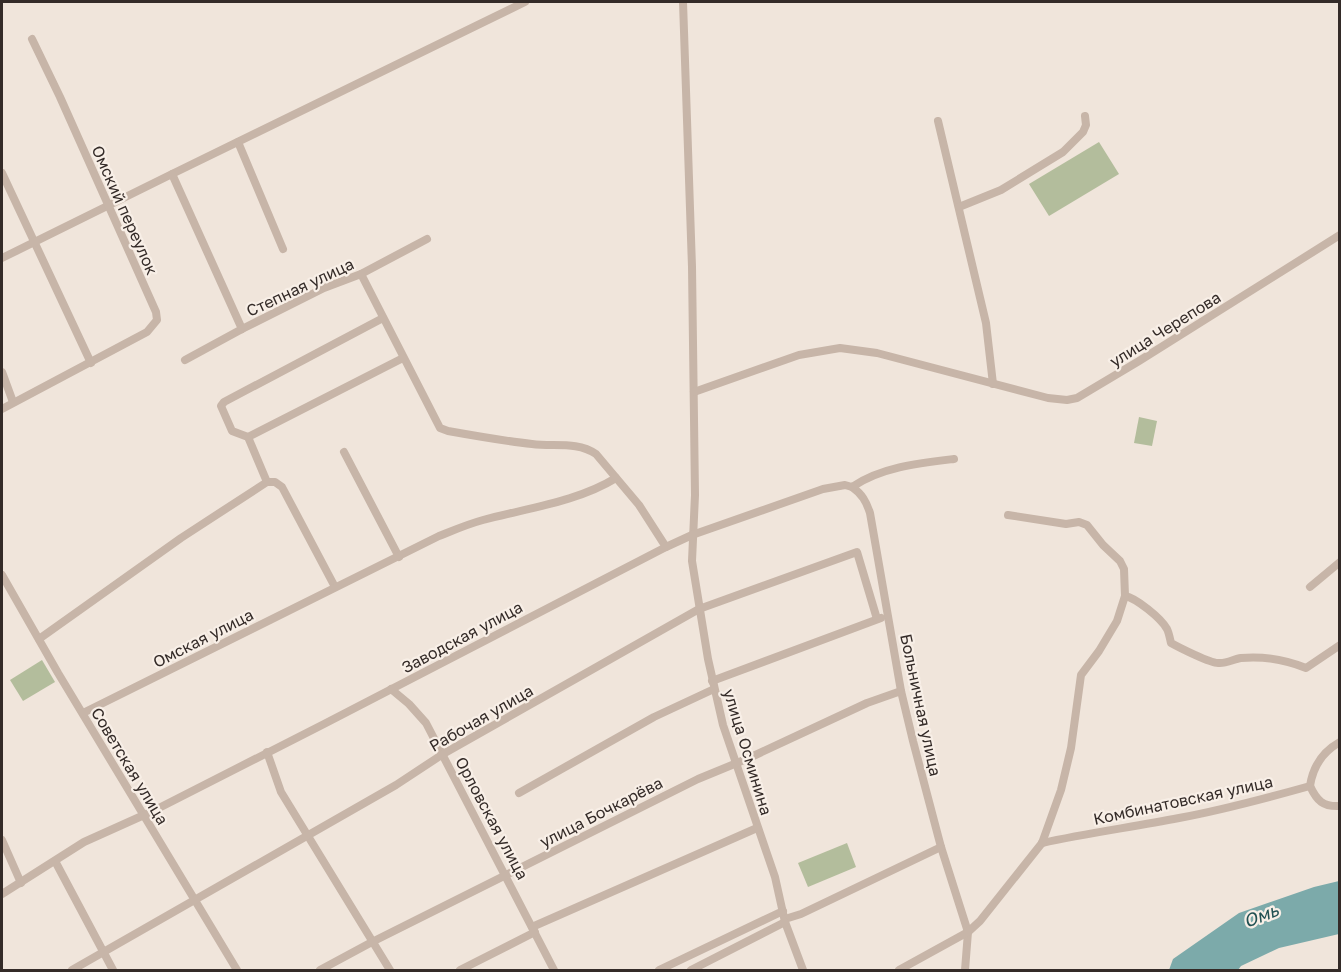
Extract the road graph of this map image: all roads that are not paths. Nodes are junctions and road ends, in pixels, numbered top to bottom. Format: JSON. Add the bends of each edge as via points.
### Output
{"nodes":[{"id":1,"x":525,"y":2,"type":"edge"},
{"id":2,"x":683,"y":2,"type":"edge"},
{"id":3,"x":32,"y":39,"type":"dead end"},
{"id":4,"x":1085,"y":116,"type":"dead end"},
{"id":5,"x":938,"y":121,"type":"dead end"},
{"id":6,"x":238,"y":142,"type":"junction"},
{"id":7,"x":2,"y":174,"type":"edge"},
{"id":8,"x":172,"y":174,"type":"junction"},
{"id":9,"x":108,"y":206,"type":"junction"},
{"id":10,"x":959,"y":207,"type":"junction"},
{"id":11,"x":1340,"y":235,"type":"edge"},
{"id":12,"x":427,"y":239,"type":"dead end"},
{"id":13,"x":34,"y":243,"type":"junction"},
{"id":14,"x":283,"y":249,"type":"dead end"},
{"id":15,"x":2,"y":258,"type":"edge"},
{"id":16,"x":361,"y":274,"type":"junction"},
{"id":17,"x":383,"y":318,"type":"junction"},
{"id":18,"x":242,"y":329,"type":"junction"},
{"id":19,"x":403,"y":358,"type":"junction"},
{"id":20,"x":185,"y":360,"type":"dead end"},
{"id":21,"x":91,"y":363,"type":"junction"},
{"id":22,"x":2,"y":372,"type":"edge"},
{"id":23,"x":993,"y":384,"type":"junction"},
{"id":24,"x":693,"y":393,"type":"junction"},
{"id":25,"x":13,"y":402,"type":"junction"},
{"id":26,"x":2,"y":409,"type":"edge"},
{"id":27,"x":248,"y":437,"type":"junction"},
{"id":28,"x":344,"y":452,"type":"dead end"},
{"id":29,"x":954,"y":459,"type":"dead end"},
{"id":30,"x":616,"y":478,"type":"junction"},
{"id":31,"x":267,"y":482,"type":"junction"},
{"id":32,"x":852,"y":487,"type":"junction"},
{"id":33,"x":1008,"y":515,"type":"dead end"},
{"id":34,"x":692,"y":535,"type":"junction"},
{"id":35,"x":666,"y":547,"type":"junction"},
{"id":36,"x":399,"y":557,"type":"junction"},
{"id":37,"x":1340,"y":562,"type":"edge"},
{"id":38,"x":2,"y":574,"type":"edge"},
{"id":39,"x":335,"y":587,"type":"junction"},
{"id":40,"x":1310,"y":587,"type":"dead end"},
{"id":41,"x":1125,"y":596,"type":"junction"},
{"id":42,"x":699,"y":609,"type":"junction"},
{"id":43,"x":888,"y":615,"type":"junction"},
{"id":44,"x":877,"y":619,"type":"junction"},
{"id":45,"x":39,"y":639,"type":"junction"},
{"id":46,"x":1340,"y":645,"type":"edge"},
{"id":47,"x":713,"y":685,"type":"junction"},
{"id":48,"x":391,"y":689,"type":"junction"},
{"id":49,"x":901,"y":691,"type":"junction"},
{"id":50,"x":83,"y":713,"type":"junction"},
{"id":51,"x":1340,"y":742,"type":"edge"},
{"id":52,"x":267,"y":752,"type":"junction"},
{"id":53,"x":443,"y":754,"type":"junction"},
{"id":54,"x":735,"y":764,"type":"junction"},
{"id":55,"x":1310,"y":786,"type":"junction"},
{"id":56,"x":519,"y":792,"type":"dead end"},
{"id":57,"x":1340,"y":806,"type":"edge"},
{"id":58,"x":143,"y":815,"type":"junction"},
{"id":59,"x":758,"y":828,"type":"junction"},
{"id":60,"x":308,"y":835,"type":"junction"},
{"id":61,"x":2,"y":840,"type":"edge"},
{"id":62,"x":1042,"y":843,"type":"junction"},
{"id":63,"x":941,"y":847,"type":"junction"},
{"id":64,"x":55,"y":861,"type":"junction"},
{"id":65,"x":506,"y":875,"type":"junction"},
{"id":66,"x":21,"y":883,"type":"junction"},
{"id":67,"x":2,"y":894,"type":"edge"},
{"id":68,"x":194,"y":900,"type":"junction"},
{"id":69,"x":784,"y":917,"type":"junction"},
{"id":70,"x":534,"y":929,"type":"junction"},
{"id":71,"x":968,"y":932,"type":"junction"},
{"id":72,"x":372,"y":942,"type":"junction"},
{"id":73,"x":104,"y":952,"type":"junction"},
{"id":74,"x":72,"y":970,"type":"edge"},
{"id":75,"x":112,"y":970,"type":"edge"},
{"id":76,"x":237,"y":970,"type":"edge"},
{"id":77,"x":320,"y":970,"type":"edge"},
{"id":78,"x":390,"y":970,"type":"edge"},
{"id":79,"x":460,"y":970,"type":"edge"},
{"id":80,"x":554,"y":970,"type":"edge"},
{"id":81,"x":658,"y":970,"type":"edge"},
{"id":82,"x":691,"y":970,"type":"edge"},
{"id":83,"x":803,"y":970,"type":"edge"},
{"id":84,"x":899,"y":970,"type":"edge"},
{"id":85,"x":965,"y":970,"type":"edge"}],
"edges":[{"from":1,"to":6,"type":"street"},
{"from":2,"to":24,"type":"street","name":"улица Осминина"},
{"from":3,"to":9,"type":"street","name":"Омский переулок"},
{"from":4,"to":10,"type":"street","via":[[1083,132],[1063,152],[1001,190]]},
{"from":5,"to":10,"type":"street"},
{"from":6,"to":8,"type":"street"},
{"from":6,"to":14,"type":"street"},
{"from":7,"to":13,"type":"street"},
{"from":8,"to":9,"type":"street"},
{"from":8,"to":18,"type":"street"},
{"from":9,"to":13,"type":"street"},
{"from":9,"to":21,"type":"street","name":"Омский переулок","via":[[157,320],[147,332]]},
{"from":10,"to":23,"type":"street","via":[[986,323]]},
{"from":11,"to":23,"type":"street","name":"улица Черепова","via":[[1077,398],[1048,398]]},
{"from":12,"to":16,"type":"street","name":"Степная улица"},
{"from":13,"to":15,"type":"street"},
{"from":13,"to":21,"type":"street"},
{"from":16,"to":17,"type":"street"},
{"from":16,"to":18,"type":"street","name":"Степная улица"},
{"from":17,"to":19,"type":"street"},
{"from":17,"to":27,"type":"street","via":[[224,402],[222,410],[232,431]]},
{"from":18,"to":20,"type":"street","name":"Степная улица"},
{"from":19,"to":27,"type":"street"},
{"from":19,"to":30,"type":"street","via":[[440,428],[531,444],[587,448]]},
{"from":21,"to":25,"type":"street"},
{"from":22,"to":25,"type":"street"},
{"from":23,"to":24,"type":"street","name":"улица Черепова","via":[[868,351],[840,348],[799,355]]},
{"from":24,"to":34,"type":"street","name":"улица Осминина"},
{"from":25,"to":26,"type":"street"},
{"from":27,"to":31,"type":"street"},
{"from":28,"to":36,"type":"street"},
{"from":29,"to":32,"type":"street","name":"Заводская улица","via":[[898,468]]},
{"from":30,"to":35,"type":"street"},
{"from":30,"to":36,"type":"street","name":"Омская улица","via":[[597,488],[461,527]]},
{"from":31,"to":39,"type":"street","via":[[282,487]]},
{"from":31,"to":45,"type":"street"},
{"from":32,"to":34,"type":"street","name":"Заводская улица","via":[[823,489]]},
{"from":32,"to":43,"type":"street","name":"Больничная улица","via":[[866,501],[870,513]]},
{"from":33,"to":41,"type":"street","via":[[1087,525],[1120,561]]},
{"from":34,"to":35,"type":"street","name":"Заводская улица"},
{"from":34,"to":42,"type":"street","name":"улица Осминина"},
{"from":35,"to":48,"type":"street","name":"Заводская улица"},
{"from":36,"to":39,"type":"street","name":"Омская улица"},
{"from":37,"to":40,"type":"street"},
{"from":38,"to":45,"type":"street","name":"Советская улица"},
{"from":39,"to":50,"type":"street","name":"Омская улица"},
{"from":41,"to":46,"type":"street","via":[[1166,627],[1171,643],[1218,663],[1241,658],[1272,659],[1306,668]]},
{"from":41,"to":62,"type":"street","via":[[1117,621],[1081,675],[1071,748]]},
{"from":42,"to":44,"type":"street","name":"Рабочая улица","via":[[857,552]]},
{"from":42,"to":47,"type":"street","name":"улица Осминина"},
{"from":42,"to":53,"type":"street","name":"Рабочая улица"},
{"from":43,"to":44,"type":"street"},
{"from":43,"to":49,"type":"street","name":"Больничная улица"},
{"from":44,"to":47,"type":"street"},
{"from":45,"to":50,"type":"street","name":"Советская улица"},
{"from":47,"to":54,"type":"street","name":"улица Осминина"},
{"from":47,"to":56,"type":"street"},
{"from":48,"to":52,"type":"street","name":"Заводская улица"},
{"from":48,"to":53,"type":"street","name":"Орловская улица","via":[[426,723]]},
{"from":49,"to":54,"type":"street","name":"улица Бочкарёва"},
{"from":49,"to":63,"type":"street","name":"Больничная улица"},
{"from":50,"to":58,"type":"street","name":"Советская улица"},
{"from":51,"to":55,"type":"street","via":[[1320,758]]},
{"from":52,"to":58,"type":"street","name":"Заводская улица"},
{"from":52,"to":60,"type":"street","via":[[281,792]]},
{"from":53,"to":60,"type":"street","name":"Рабочая улица"},
{"from":53,"to":65,"type":"street","name":"Орловская улица"},
{"from":54,"to":59,"type":"street","name":"улица Осминина"},
{"from":54,"to":65,"type":"street","name":"улица Бочкарёва"},
{"from":55,"to":57,"type":"street","via":[[1318,801],[1326,806]]},
{"from":55,"to":62,"type":"street","name":"Комбинатовская улица","via":[[1180,818]]},
{"from":58,"to":64,"type":"street","name":"Заводская улица","via":[[84,842]]},
{"from":58,"to":68,"type":"street","name":"Советская улица"},
{"from":59,"to":69,"type":"street","name":"улица Осминина"},
{"from":59,"to":70,"type":"street"},
{"from":60,"to":68,"type":"street","name":"Рабочая улица"},
{"from":60,"to":72,"type":"street"},
{"from":61,"to":66,"type":"street"},
{"from":62,"to":71,"type":"street"},
{"from":63,"to":69,"type":"street","via":[[801,914]]},
{"from":63,"to":71,"type":"street","name":"Больничная улица"},
{"from":64,"to":66,"type":"street","name":"Заводская улица"},
{"from":64,"to":73,"type":"street"},
{"from":65,"to":70,"type":"street","name":"Орловская улица"},
{"from":65,"to":72,"type":"street","name":"улица Бочкарёва"},
{"from":66,"to":67,"type":"street","name":"Заводская улица"},
{"from":68,"to":73,"type":"street","name":"Рабочая улица"},
{"from":68,"to":76,"type":"street","name":"Советская улица"},
{"from":69,"to":81,"type":"street"},
{"from":69,"to":82,"type":"street"},
{"from":69,"to":83,"type":"street","name":"улица Осминина"},
{"from":70,"to":79,"type":"street"},
{"from":70,"to":80,"type":"street","name":"Орловская улица"},
{"from":71,"to":84,"type":"street"},
{"from":71,"to":85,"type":"street"},
{"from":72,"to":77,"type":"street","name":"улица Бочкарёва"},
{"from":72,"to":78,"type":"street"},
{"from":73,"to":74,"type":"street","name":"Рабочая улица"},
{"from":73,"to":75,"type":"street"}]}
